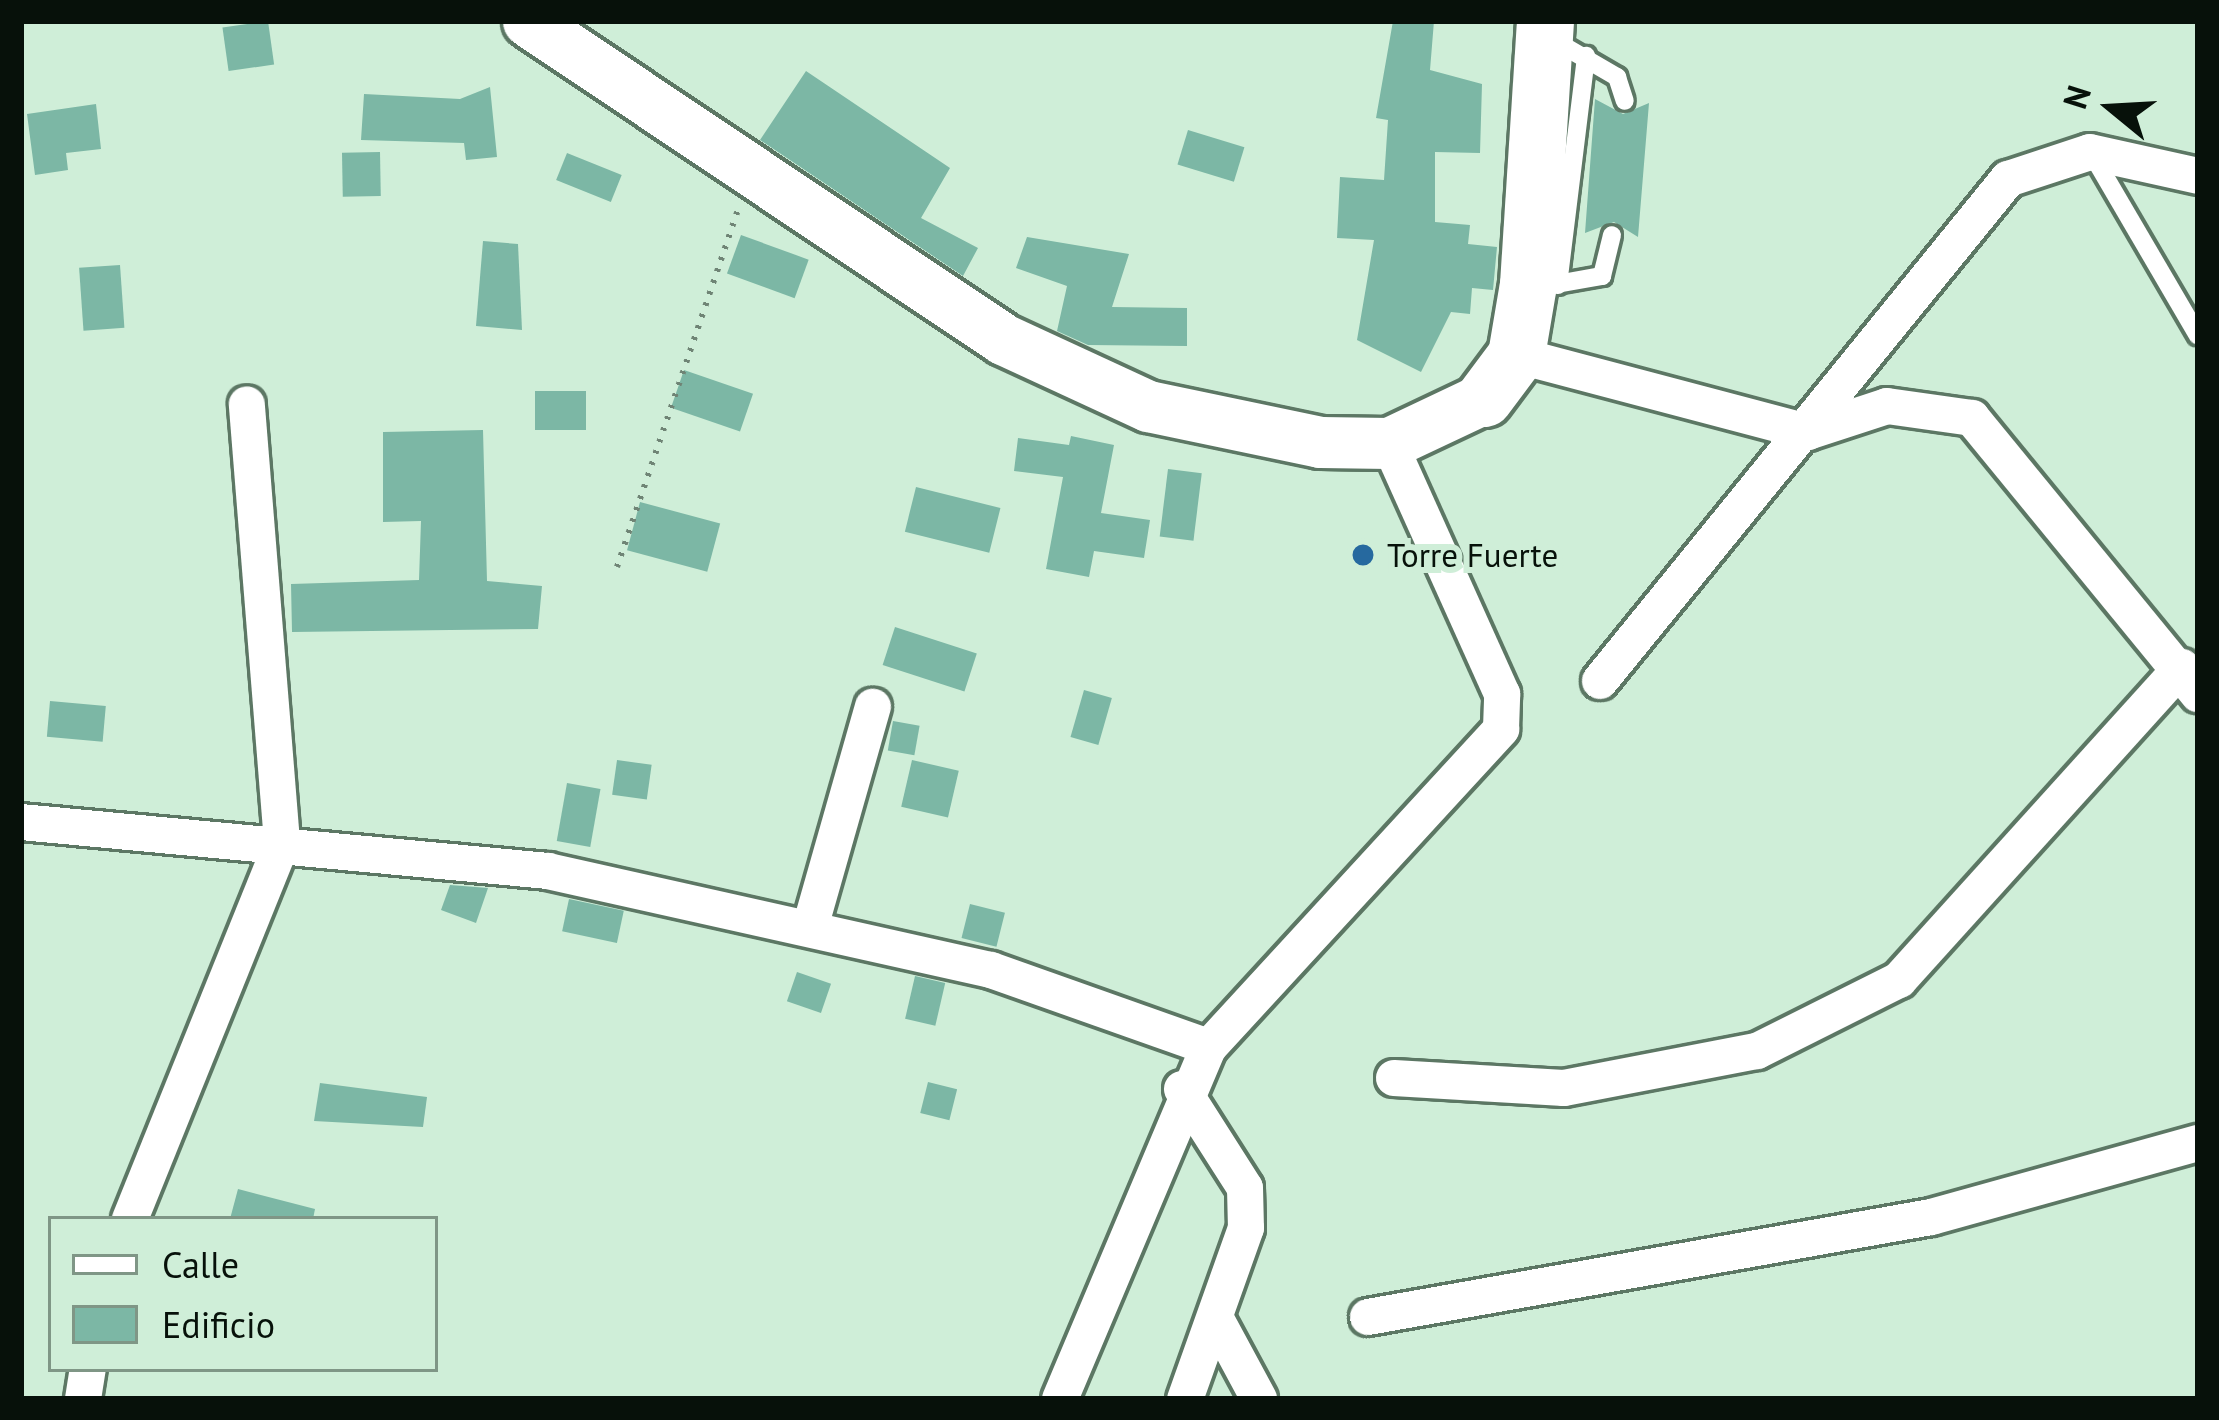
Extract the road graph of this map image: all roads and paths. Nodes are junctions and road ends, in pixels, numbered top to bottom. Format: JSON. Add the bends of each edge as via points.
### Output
{"nodes":[{"id":1,"x":528,"y":21,"type":"edge"},
{"id":2,"x":1559,"y":37,"type":"edge"},
{"id":3,"x":1625,"y":101,"type":"dead end"},
{"id":4,"x":2090,"y":152,"type":"junction"},
{"id":5,"x":754,"y":166,"type":"junction"},
{"id":6,"x":2198,"y":176,"type":"edge"},
{"id":7,"x":1612,"y":235,"type":"dead end"},
{"id":8,"x":1543,"y":284,"type":"junction"},
{"id":9,"x":2198,"y":336,"type":"edge"},
{"id":10,"x":1500,"y":377,"type":"junction"},
{"id":11,"x":248,"y":404,"type":"dead end"},
{"id":12,"x":1808,"y":432,"type":"junction"},
{"id":13,"x":1389,"y":442,"type":"junction"},
{"id":14,"x":617,"y":567,"type":"dead end"},
{"id":15,"x":2190,"y":680,"type":"edge"},
{"id":16,"x":1600,"y":681,"type":"dead end"},
{"id":17,"x":873,"y":707,"type":"dead end"},
{"id":18,"x":21,"y":822,"type":"edge"},
{"id":19,"x":283,"y":842,"type":"junction"},
{"id":20,"x":811,"y":924,"type":"junction"},
{"id":21,"x":1209,"y":1047,"type":"junction"},
{"id":22,"x":1394,"y":1078,"type":"dead end"},
{"id":23,"x":1182,"y":1089,"type":"junction"},
{"id":24,"x":2198,"y":1143,"type":"edge"},
{"id":25,"x":131,"y":1216,"type":"edge"},
{"id":26,"x":1368,"y":1317,"type":"dead end"},
{"id":27,"x":1216,"y":1319,"type":"junction"},
{"id":28,"x":1060,"y":1399,"type":"edge"},
{"id":29,"x":1185,"y":1399,"type":"edge"},
{"id":30,"x":1259,"y":1399,"type":"edge"}],
"edges":[{"from":1,"to":5,"type":"main road"},
{"from":2,"to":3,"type":"lane","via":[[1617,77]]},
{"from":2,"to":8,"type":"main road"},
{"from":4,"to":6,"type":"street"},
{"from":4,"to":9,"type":"lane"},
{"from":4,"to":12,"type":"street","via":[[2008,179]]},
{"from":5,"to":13,"type":"main road","via":[[1003,340],[1148,406],[1319,442]]},
{"from":5,"to":14,"type":"path"},
{"from":7,"to":8,"type":"lane","via":[[1602,276]]},
{"from":8,"to":10,"type":"main road"},
{"from":10,"to":12,"type":"street"},
{"from":10,"to":13,"type":"main road"},
{"from":11,"to":19,"type":"street"},
{"from":12,"to":15,"type":"street","via":[[1887,406],[1972,418]]},
{"from":12,"to":16,"type":"street"},
{"from":13,"to":21,"type":"street","via":[[1502,694],[1502,729]]},
{"from":15,"to":22,"type":"street","via":[[1899,980],[1757,1051],[1564,1088]]},
{"from":17,"to":20,"type":"street"},
{"from":18,"to":19,"type":"street"},
{"from":19,"to":20,"type":"street","via":[[548,871]]},
{"from":19,"to":25,"type":"street"},
{"from":20,"to":21,"type":"street","via":[[992,970]]},
{"from":21,"to":23,"type":"street"},
{"from":23,"to":27,"type":"street","via":[[1245,1188],[1246,1228]]},
{"from":23,"to":28,"type":"street"},
{"from":24,"to":26,"type":"street","via":[[1931,1217]]},
{"from":27,"to":29,"type":"street"},
{"from":27,"to":30,"type":"street"}]}
